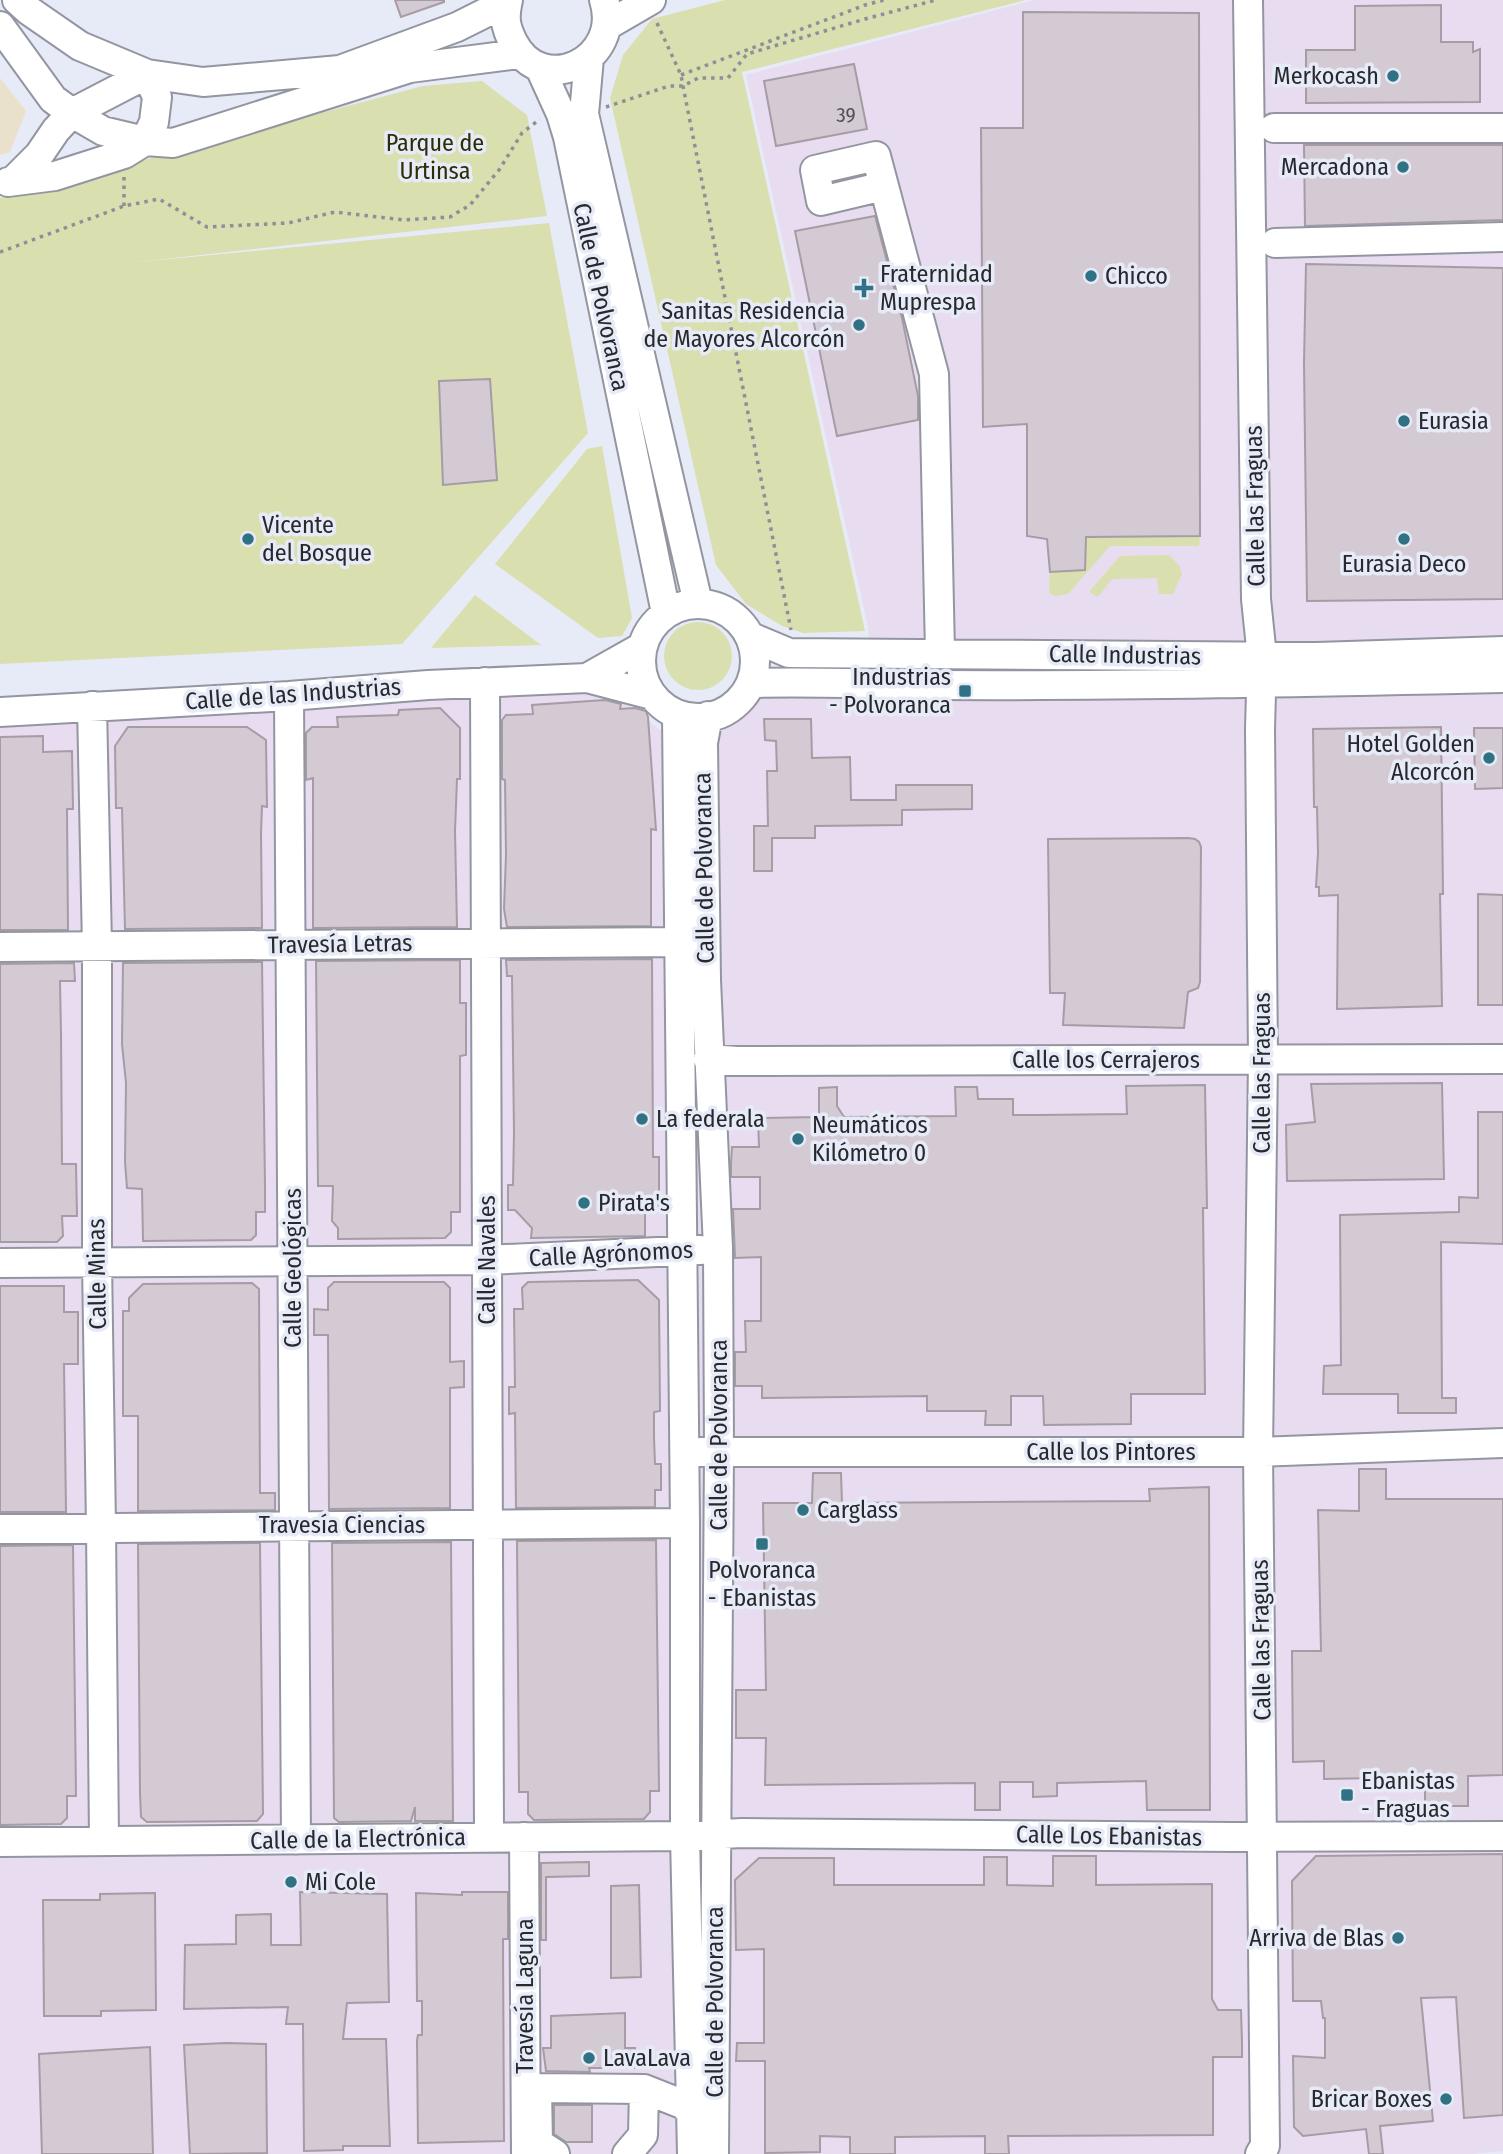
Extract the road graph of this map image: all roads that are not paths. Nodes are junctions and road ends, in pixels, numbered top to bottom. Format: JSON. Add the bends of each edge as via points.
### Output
{"nodes":[{"id":1,"x":17,"y":0,"type":"edge"},
{"id":2,"x":1248,"y":0,"type":"edge"},
{"id":3,"x":508,"y":1,"type":"edge"},
{"id":4,"x":649,"y":1,"type":"edge"},
{"id":5,"x":606,"y":12,"type":"edge"},
{"id":6,"x":0,"y":26,"type":"edge"},
{"id":7,"x":589,"y":58,"type":"junction"},
{"id":8,"x":530,"y":61,"type":"junction"},
{"id":9,"x":147,"y":74,"type":"junction"},
{"id":10,"x":60,"y":114,"type":"junction"},
{"id":11,"x":573,"y":114,"type":"junction"},
{"id":12,"x":1274,"y":128,"type":"dead end"},
{"id":13,"x":1503,"y":128,"type":"edge"},
{"id":14,"x":145,"y":141,"type":"junction"},
{"id":15,"x":6,"y":183,"type":"edge"},
{"id":16,"x":884,"y":186,"type":"dead end"},
{"id":17,"x":1503,"y":237,"type":"edge"},
{"id":18,"x":1275,"y":243,"type":"dead end"},
{"id":19,"x":698,"y":603,"type":"junction"},
{"id":20,"x":666,"y":613,"type":"junction"},
{"id":21,"x":751,"y":637,"type":"junction"},
{"id":22,"x":642,"y":647,"type":"junction"},
{"id":23,"x":1503,"y":652,"type":"edge"},
{"id":24,"x":940,"y":653,"type":"junction"},
{"id":25,"x":1262,"y":669,"type":"junction"},
{"id":26,"x":587,"y":678,"type":"junction"},
{"id":27,"x":1503,"y":678,"type":"edge"},
{"id":28,"x":485,"y":682,"type":"junction"},
{"id":29,"x":751,"y":683,"type":"junction"},
{"id":30,"x":652,"y":695,"type":"junction"},
{"id":31,"x":289,"y":696,"type":"junction"},
{"id":32,"x":92,"y":706,"type":"junction"},
{"id":33,"x":0,"y":712,"type":"edge"},
{"id":34,"x":677,"y":715,"type":"junction"},
{"id":35,"x":708,"y":716,"type":"junction"},
{"id":36,"x":680,"y":942,"type":"junction"},
{"id":37,"x":486,"y":943,"type":"junction"},
{"id":38,"x":291,"y":945,"type":"junction"},
{"id":39,"x":97,"y":946,"type":"junction"},
{"id":40,"x":0,"y":947,"type":"edge"},
{"id":41,"x":708,"y":1059,"type":"junction"},
{"id":42,"x":1263,"y":1059,"type":"junction"},
{"id":43,"x":1503,"y":1059,"type":"edge"},
{"id":44,"x":718,"y":1248,"type":"junction"},
{"id":45,"x":682,"y":1252,"type":"junction"},
{"id":46,"x":292,"y":1260,"type":"junction"},
{"id":47,"x":486,"y":1260,"type":"junction"},
{"id":48,"x":97,"y":1261,"type":"junction"},
{"id":49,"x":0,"y":1262,"type":"edge"},
{"id":50,"x":1503,"y":1443,"type":"edge"},
{"id":51,"x":684,"y":1452,"type":"junction"},
{"id":52,"x":719,"y":1452,"type":"junction"},
{"id":53,"x":1258,"y":1452,"type":"junction"},
{"id":54,"x":685,"y":1523,"type":"junction"},
{"id":55,"x":489,"y":1524,"type":"junction"},
{"id":56,"x":296,"y":1525,"type":"junction"},
{"id":57,"x":0,"y":1528,"type":"edge"},
{"id":58,"x":102,"y":1528,"type":"junction"},
{"id":59,"x":716,"y":1835,"type":"junction"},
{"id":60,"x":685,"y":1836,"type":"junction"},
{"id":61,"x":1503,"y":1836,"type":"edge"},
{"id":62,"x":489,"y":1837,"type":"junction"},
{"id":63,"x":524,"y":1837,"type":"junction"},
{"id":64,"x":1263,"y":1837,"type":"junction"},
{"id":65,"x":296,"y":1840,"type":"junction"},
{"id":66,"x":104,"y":1841,"type":"junction"},
{"id":67,"x":0,"y":1842,"type":"edge"},
{"id":68,"x":644,"y":2089,"type":"junction"},
{"id":69,"x":689,"y":2139,"type":"edge"},
{"id":70,"x":1266,"y":2151,"type":"edge"},
{"id":71,"x":526,"y":2154,"type":"edge"},
{"id":72,"x":555,"y":2154,"type":"edge"},
{"id":73,"x":627,"y":2154,"type":"edge"},
{"id":74,"x":715,"y":2154,"type":"edge"}],
"edges":[{"from":1,"to":9,"type":"street","via":[[80,46]]},
{"from":2,"to":25,"type":"street","name":"Calle las Fraguas","via":[[1256,599]]},
{"from":3,"to":8,"type":"street","name":"Calle de Polvoranca","via":[[505,27]]},
{"from":3,"to":9,"type":"street","via":[[457,27],[340,70],[203,82]]},
{"from":4,"to":5,"type":"street"},
{"from":5,"to":7,"type":"street","via":[[601,45]]},
{"from":6,"to":10,"type":"street"},
{"from":7,"to":8,"type":"street","via":[[558,70]]},
{"from":7,"to":11,"type":"street","name":"Calle de Polvoranca"},
{"from":8,"to":11,"type":"street","name":"Calle de Polvoranca"},
{"from":8,"to":14,"type":"street","via":[[410,68],[173,143]]},
{"from":9,"to":10,"type":"street"},
{"from":9,"to":14,"type":"street","via":[[156,97],[154,122]]},
{"from":10,"to":14,"type":"street"},
{"from":10,"to":15,"type":"street","via":[[39,155]]},
{"from":11,"to":19,"type":"street","name":"Calle de Polvoranca"},
{"from":11,"to":20,"type":"street","name":"Calle de Polvoranca","via":[[568,137]]},
{"from":12,"to":13,"type":"street"},
{"from":14,"to":15,"type":"street","via":[[124,154],[55,176]]},
{"from":16,"to":24,"type":"street","via":[[934,374]]},
{"from":17,"to":18,"type":"street"},
{"from":19,"to":20,"type":"street"},
{"from":19,"to":21,"type":"street","via":[[731,614]]},
{"from":20,"to":22,"type":"street","via":[[650,628]]},
{"from":21,"to":24,"type":"street","name":"Calle Industrias","via":[[789,653]]},
{"from":21,"to":29,"type":"street","via":[[755,658]]},
{"from":22,"to":26,"type":"street","name":"Calle de las Industrias"},
{"from":22,"to":30,"type":"street","via":[[640,664]]},
{"from":23,"to":25,"type":"street","name":"Calle Industrias"},
{"from":24,"to":25,"type":"street","name":"Calle Industrias"},
{"from":25,"to":27,"type":"street","name":"Calle Industrias"},
{"from":25,"to":29,"type":"street","name":"Calle Industrias","via":[[936,685]]},
{"from":25,"to":42,"type":"street","name":"Calle las Fraguas"},
{"from":26,"to":28,"type":"street","name":"Calle de las Industrias"},
{"from":26,"to":30,"type":"street","name":"Calle de las Industrias"},
{"from":28,"to":31,"type":"street","name":"Calle de las Industrias"},
{"from":28,"to":37,"type":"street","name":"Calle Navales"},
{"from":29,"to":35,"type":"street","via":[[739,700]]},
{"from":30,"to":34,"type":"street"},
{"from":31,"to":32,"type":"street","name":"Calle de las Industrias"},
{"from":31,"to":38,"type":"street","name":"Calle Geológicas"},
{"from":32,"to":33,"type":"street","name":"Calle de las Industrias"},
{"from":32,"to":39,"type":"street","name":"Calle Minas"},
{"from":34,"to":35,"type":"street"},
{"from":34,"to":36,"type":"street","name":"Calle de Polvoranca"},
{"from":35,"to":41,"type":"street","name":"Calle de Polvoranca","via":[[703,743]]},
{"from":36,"to":37,"type":"street","name":"Travesía Letras"},
{"from":36,"to":45,"type":"street","name":"Calle de Polvoranca"},
{"from":37,"to":38,"type":"street","name":"Travesía Letras"},
{"from":37,"to":47,"type":"street","name":"Calle Navales"},
{"from":38,"to":39,"type":"street","name":"Travesía Letras"},
{"from":38,"to":46,"type":"street","name":"Calle Geológicas"},
{"from":39,"to":40,"type":"street","name":"Travesía Letras"},
{"from":39,"to":48,"type":"street","name":"Calle Minas"},
{"from":41,"to":42,"type":"street","name":"Calle los Cerrajeros"},
{"from":41,"to":44,"type":"street","name":"Calle de Polvoranca"},
{"from":42,"to":43,"type":"street","name":"Calle los Cerrajeros"},
{"from":42,"to":53,"type":"street","name":"Calle las Fraguas"},
{"from":44,"to":45,"type":"street","name":"Calle Agrónomos"},
{"from":44,"to":52,"type":"street","name":"Calle de Polvoranca"},
{"from":45,"to":47,"type":"street","name":"Calle Agrónomos"},
{"from":45,"to":51,"type":"street","name":"Calle de Polvoranca"},
{"from":46,"to":47,"type":"street","name":"Calle Agrónomos"},
{"from":46,"to":48,"type":"street","name":"Calle Agrónomos"},
{"from":46,"to":56,"type":"street","name":"Calle Geológicas"},
{"from":47,"to":55,"type":"street","name":"Calle Navales"},
{"from":48,"to":49,"type":"street","name":"Calle Agrónomos"},
{"from":48,"to":58,"type":"street","name":"Calle Minas"},
{"from":50,"to":53,"type":"street","name":"Calle los Pintores"},
{"from":51,"to":52,"type":"street","name":"Calle los Pintores"},
{"from":51,"to":54,"type":"street","name":"Calle de Polvoranca"},
{"from":52,"to":53,"type":"street","name":"Calle los Pintores"},
{"from":52,"to":59,"type":"street","name":"Calle de Polvoranca"},
{"from":53,"to":64,"type":"street","name":"Calle las Fraguas"},
{"from":54,"to":55,"type":"street","name":"Travesía Ciencias"},
{"from":54,"to":60,"type":"street","name":"Calle de Polvoranca"},
{"from":55,"to":56,"type":"street","name":"Travesía Ciencias"},
{"from":55,"to":62,"type":"street","name":"Calle Navales"},
{"from":56,"to":58,"type":"street","name":"Travesía Ciencias"},
{"from":56,"to":65,"type":"street","name":"Calle Geológicas"},
{"from":57,"to":58,"type":"street","name":"Travesía Ciencias"},
{"from":58,"to":66,"type":"street","name":"Calle Minas"},
{"from":59,"to":60,"type":"street","name":"Calle de la Electrónica"},
{"from":59,"to":64,"type":"street","name":"Calle Los Ebanistas"},
{"from":59,"to":74,"type":"street","name":"Calle de Polvoranca"},
{"from":60,"to":63,"type":"street","name":"Calle de la Electrónica"},
{"from":60,"to":69,"type":"street","name":"Calle de Polvoranca"},
{"from":61,"to":64,"type":"street","name":"Calle Los Ebanistas"},
{"from":62,"to":63,"type":"street","name":"Calle de la Electrónica"},
{"from":62,"to":65,"type":"street","name":"Calle de la Electrónica"},
{"from":63,"to":71,"type":"street","name":"Travesía Laguna"},
{"from":64,"to":70,"type":"street","name":"Calle las Fraguas"},
{"from":65,"to":66,"type":"street","name":"Calle de la Electrónica"},
{"from":66,"to":67,"type":"street","name":"Calle de la Electrónica"},
{"from":68,"to":69,"type":"street","via":[[682,2104]]},
{"from":68,"to":72,"type":"street","via":[[537,2088],[538,2143]]},
{"from":68,"to":73,"type":"street","via":[[643,2135]]}]}
